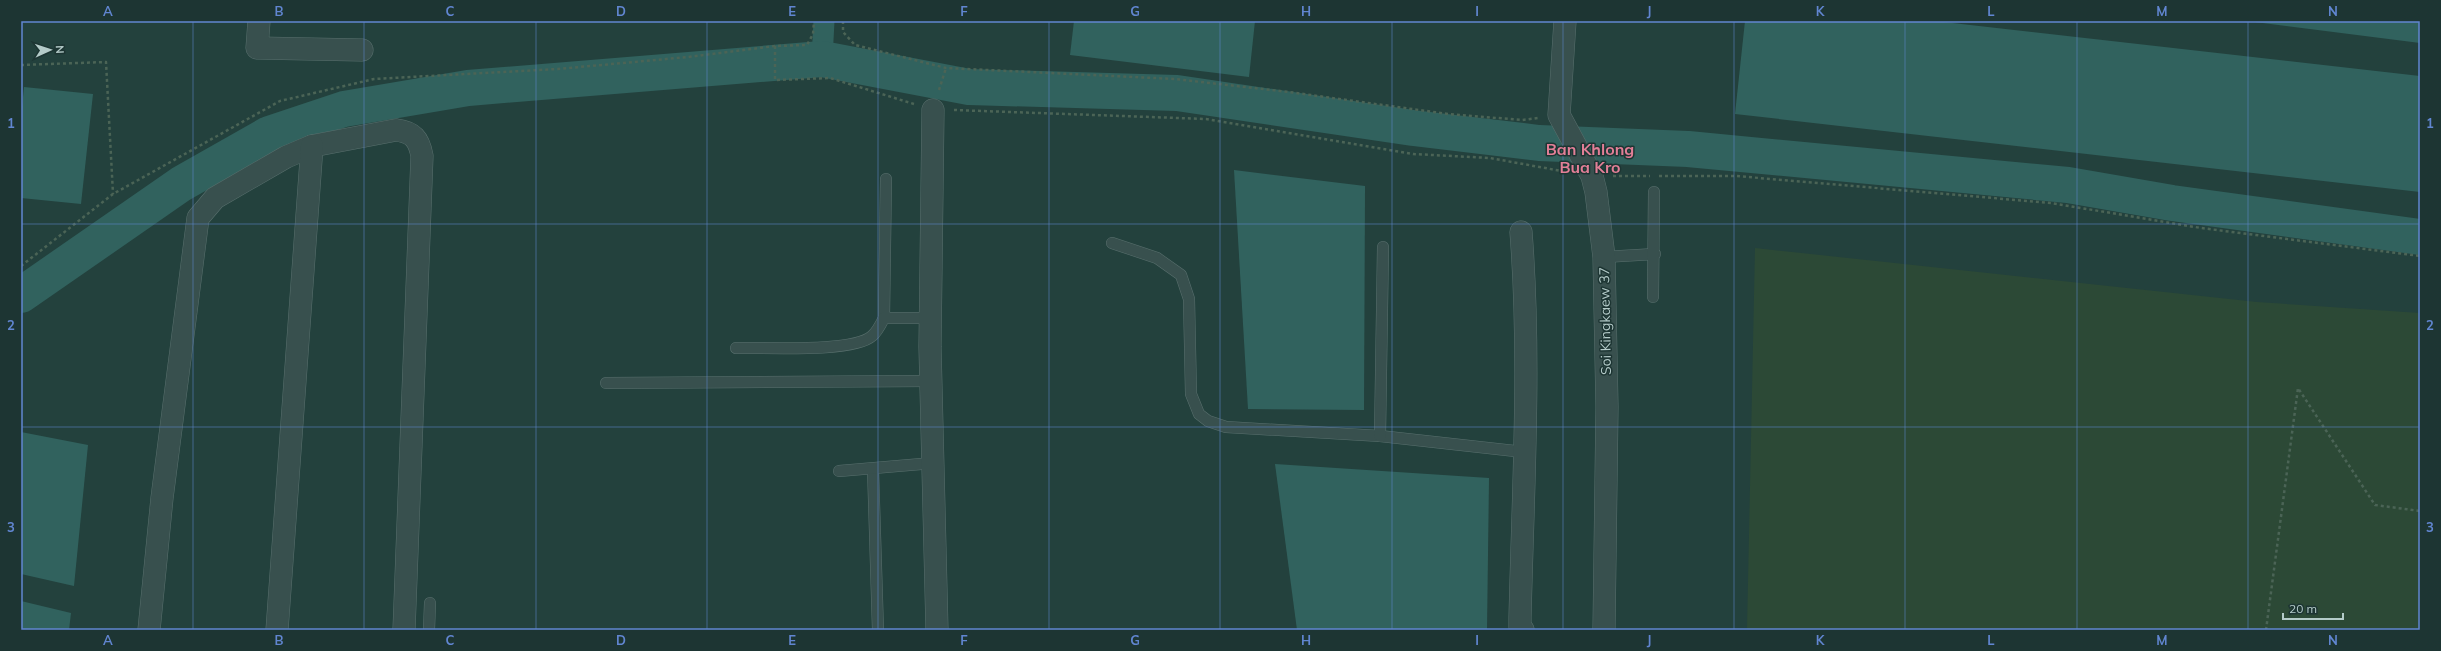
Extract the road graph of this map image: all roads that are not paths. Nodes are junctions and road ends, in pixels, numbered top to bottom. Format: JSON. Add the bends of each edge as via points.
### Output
{"nodes":[{"id":1,"x":259,"y":21,"type":"edge"},
{"id":2,"x":1565,"y":21,"type":"edge"},
{"id":3,"x":362,"y":50,"type":"dead end"},
{"id":4,"x":933,"y":110,"type":"road end"},
{"id":5,"x":312,"y":146,"type":"junction"},
{"id":6,"x":886,"y":179,"type":"dead end"},
{"id":7,"x":1654,"y":192,"type":"dead end"},
{"id":8,"x":1521,"y":232,"type":"dead end"},
{"id":9,"x":1112,"y":243,"type":"dead end"},
{"id":10,"x":1383,"y":247,"type":"dead end"},
{"id":11,"x":1655,"y":254,"type":"junction"},
{"id":12,"x":1604,"y":258,"type":"junction"},
{"id":13,"x":1653,"y":296,"type":"dead end"},
{"id":14,"x":884,"y":318,"type":"junction"},
{"id":15,"x":930,"y":318,"type":"junction"},
{"id":16,"x":736,"y":348,"type":"dead end"},
{"id":17,"x":931,"y":381,"type":"junction"},
{"id":18,"x":606,"y":383,"type":"dead end"},
{"id":19,"x":1380,"y":436,"type":"junction"},
{"id":20,"x":1524,"y":452,"type":"junction"},
{"id":21,"x":933,"y":463,"type":"junction"},
{"id":22,"x":873,"y":469,"type":"junction"},
{"id":23,"x":839,"y":471,"type":"dead end"},
{"id":24,"x":430,"y":603,"type":"dead end"},
{"id":25,"x":149,"y":630,"type":"edge"},
{"id":26,"x":277,"y":630,"type":"edge"},
{"id":27,"x":404,"y":630,"type":"edge"},
{"id":28,"x":429,"y":630,"type":"edge"},
{"id":29,"x":878,"y":630,"type":"edge"},
{"id":30,"x":937,"y":630,"type":"edge"},
{"id":31,"x":1523,"y":630,"type":"edge"},
{"id":32,"x":1604,"y":630,"type":"edge"}],
"edges":[{"from":1,"to":3,"type":"street","via":[[257,48]]},
{"from":2,"to":12,"type":"street","name":"Soi Kingkaew 37","via":[[1559,115],[1592,176]]},
{"from":4,"to":15,"type":"street"},
{"from":5,"to":25,"type":"street","via":[[286,157],[214,198],[198,218],[164,482]]},
{"from":5,"to":26,"type":"street"},
{"from":5,"to":27,"type":"street","via":[[396,130],[407,131],[414,136],[422,156]]},
{"from":6,"to":14,"type":"lane"},
{"from":7,"to":11,"type":"lane"},
{"from":8,"to":20,"type":"street","via":[[1525,282]]},
{"from":9,"to":19,"type":"lane","via":[[1157,258],[1181,275],[1189,299],[1191,394],[1199,414],[1208,421],[1226,427]]},
{"from":10,"to":19,"type":"lane"},
{"from":11,"to":12,"type":"lane"},
{"from":11,"to":13,"type":"lane"},
{"from":12,"to":32,"type":"street","name":"Soi Kingkaew 37","via":[[1607,407]]},
{"from":14,"to":15,"type":"lane"},
{"from":14,"to":16,"type":"lane","via":[[872,336],[854,344],[834,347]]},
{"from":15,"to":17,"type":"street"},
{"from":17,"to":18,"type":"lane"},
{"from":17,"to":21,"type":"street"},
{"from":19,"to":20,"type":"lane"},
{"from":20,"to":31,"type":"street","via":[[1520,618],[1520,627]]},
{"from":21,"to":22,"type":"lane"},
{"from":21,"to":30,"type":"street"},
{"from":22,"to":23,"type":"lane"},
{"from":22,"to":29,"type":"lane"},
{"from":24,"to":28,"type":"lane"}]}
